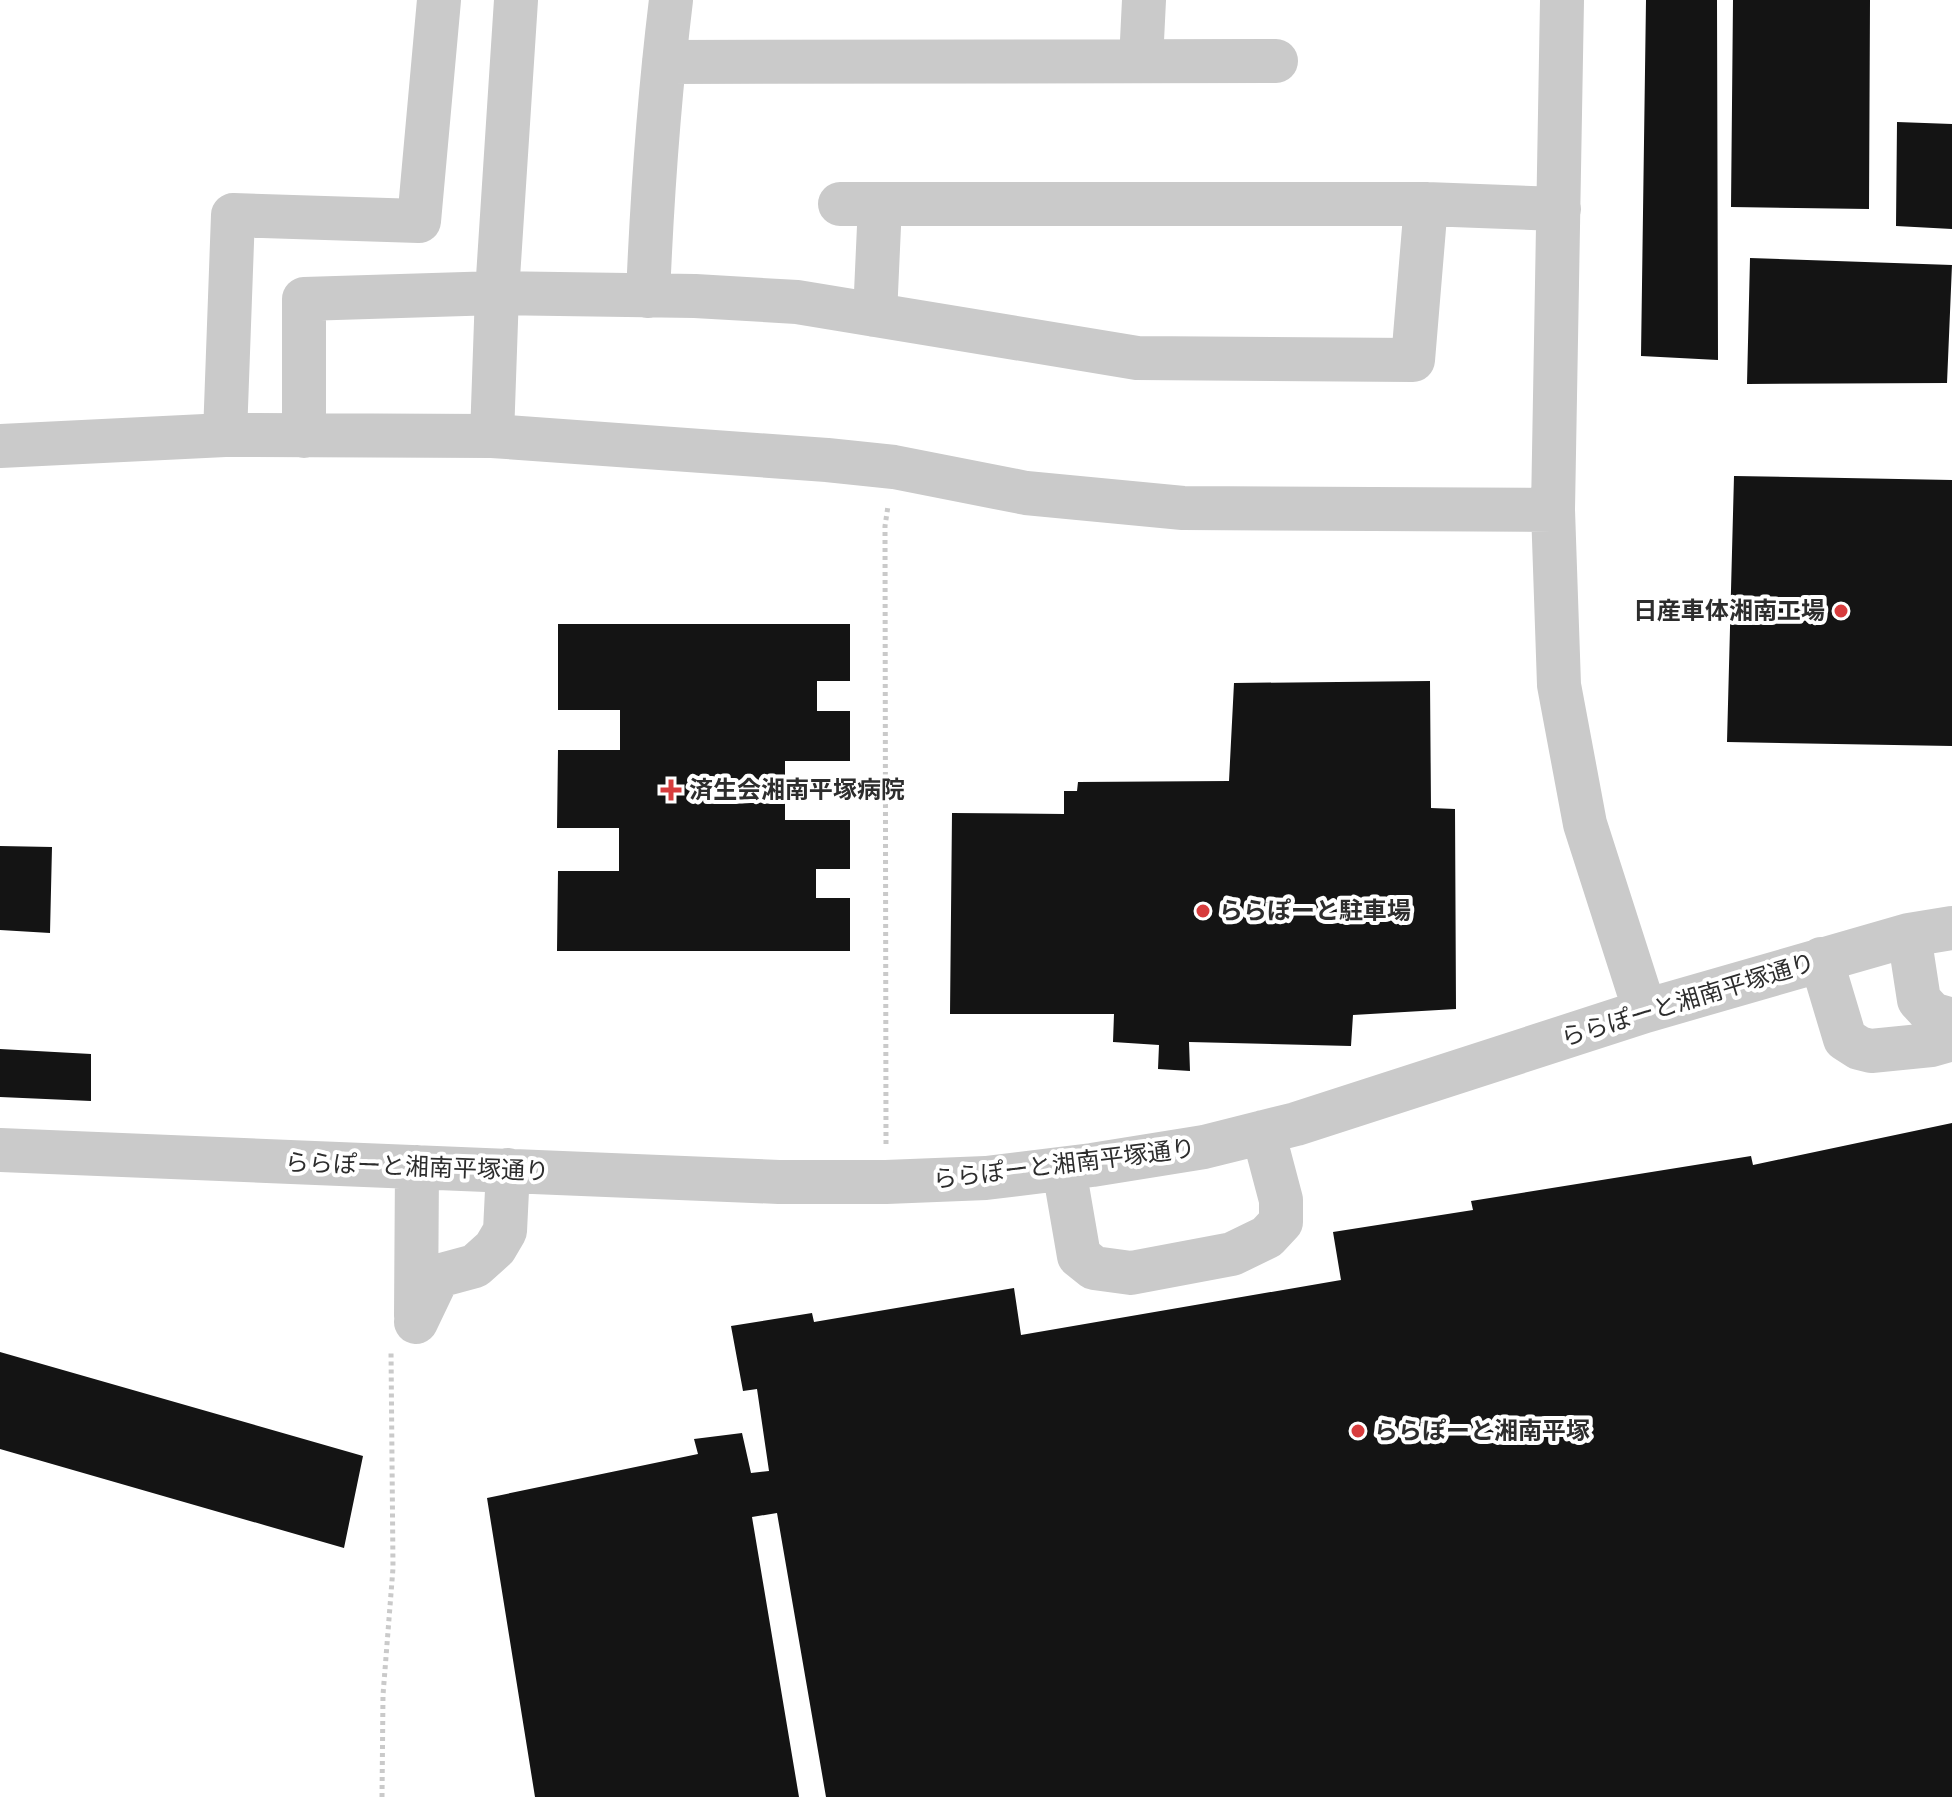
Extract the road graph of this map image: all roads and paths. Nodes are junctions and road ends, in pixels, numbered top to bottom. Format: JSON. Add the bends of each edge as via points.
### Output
{"nodes":[{"id":1,"x":439,"y":0,"type":"edge"},
{"id":2,"x":516,"y":0,"type":"edge"},
{"id":3,"x":671,"y":0,"type":"edge"},
{"id":4,"x":1144,"y":0,"type":"edge"},
{"id":5,"x":1562,"y":0,"type":"edge"},
{"id":6,"x":1141,"y":61,"type":"junction"},
{"id":7,"x":1276,"y":61,"type":"dead end"},
{"id":8,"x":664,"y":62,"type":"junction"},
{"id":9,"x":1426,"y":204,"type":"junction"},
{"id":10,"x":1559,"y":209,"type":"junction"},
{"id":11,"x":497,"y":293,"type":"junction"},
{"id":12,"x":648,"y":296,"type":"junction"},
{"id":13,"x":875,"y":315,"type":"junction"},
{"id":14,"x":225,"y":435,"type":"junction"},
{"id":15,"x":304,"y":436,"type":"junction"},
{"id":16,"x":492,"y":436,"type":"junction"},
{"id":17,"x":0,"y":446,"type":"edge"},
{"id":18,"x":894,"y":467,"type":"junction"},
{"id":19,"x":1553,"y":510,"type":"junction"},
{"id":20,"x":1952,"y":928,"type":"edge"},
{"id":21,"x":1909,"y":935,"type":"junction"},
{"id":22,"x":1821,"y":959,"type":"junction"},
{"id":23,"x":1645,"y":1011,"type":"junction"},
{"id":24,"x":1952,"y":1020,"type":"edge"},
{"id":25,"x":1952,"y":1039,"type":"edge"},
{"id":26,"x":1263,"y":1132,"type":"junction"},
{"id":27,"x":0,"y":1150,"type":"edge"},
{"id":28,"x":886,"y":1153,"type":"dead end"},
{"id":29,"x":417,"y":1167,"type":"junction"},
{"id":30,"x":1064,"y":1169,"type":"junction"},
{"id":31,"x":508,"y":1170,"type":"junction"},
{"id":32,"x":391,"y":1336,"type":"dead end"},
{"id":33,"x":382,"y":1797,"type":"edge"}],
"edges":[{"from":1,"to":14,"type":"street","via":[[419,221],[233,215]]},
{"from":2,"to":11,"type":"street"},
{"from":3,"to":8,"type":"street"},
{"from":4,"to":6,"type":"street"},
{"from":5,"to":10,"type":"street"},
{"from":6,"to":7,"type":"street"},
{"from":6,"to":8,"type":"street"},
{"from":8,"to":12,"type":"street"},
{"from":9,"to":10,"type":"street"},
{"from":9,"to":13,"type":"street","via":[[860,204]]},
{"from":9,"to":13,"type":"street","via":[[1413,360],[1137,358]]},
{"from":10,"to":19,"type":"street"},
{"from":11,"to":12,"type":"street"},
{"from":11,"to":15,"type":"street","via":[[304,299]]},
{"from":11,"to":16,"type":"street"},
{"from":12,"to":13,"type":"street","via":[[797,302]]},
{"from":14,"to":15,"type":"street"},
{"from":14,"to":17,"type":"street"},
{"from":15,"to":16,"type":"street"},
{"from":16,"to":18,"type":"street"},
{"from":18,"to":19,"type":"street","via":[[1026,493],[1183,508]]},
{"from":18,"to":28,"type":"path","via":[[885,526]]},
{"from":19,"to":23,"type":"street","via":[[1559,685],[1585,824]]},
{"from":20,"to":21,"type":"street","name":"ららぽーと湘南平塚通り"},
{"from":21,"to":22,"type":"street","name":"ららぽーと湘南平塚通り"},
{"from":21,"to":24,"type":"street","via":[[1919,1000],[1932,1014]]},
{"from":22,"to":23,"type":"street","name":"ららぽーと湘南平塚通り"},
{"from":22,"to":25,"type":"street","via":[[1845,1039],[1859,1048],[1871,1051]]},
{"from":23,"to":26,"type":"street","name":"ららぽーと湘南平塚通り"},
{"from":26,"to":30,"type":"street","name":"ららぽーと湘南平塚通り"},
{"from":26,"to":30,"type":"street","via":[[1281,1200],[1281,1222],[1267,1237],[1232,1254],[1131,1273],[1094,1268],[1079,1256]]},
{"from":27,"to":29,"type":"street","name":"ららぽーと湘南平塚通り"},
{"from":29,"to":31,"type":"street","name":"ららぽーと湘南平塚通り"},
{"from":29,"to":31,"type":"street","via":[[416,1322],[438,1276],[475,1266],[495,1248],[505,1231]]},
{"from":30,"to":31,"type":"street","name":"ららぽーと湘南平塚通り","via":[[886,1182]]},
{"from":32,"to":33,"type":"path","via":[[393,1568]]}]}
